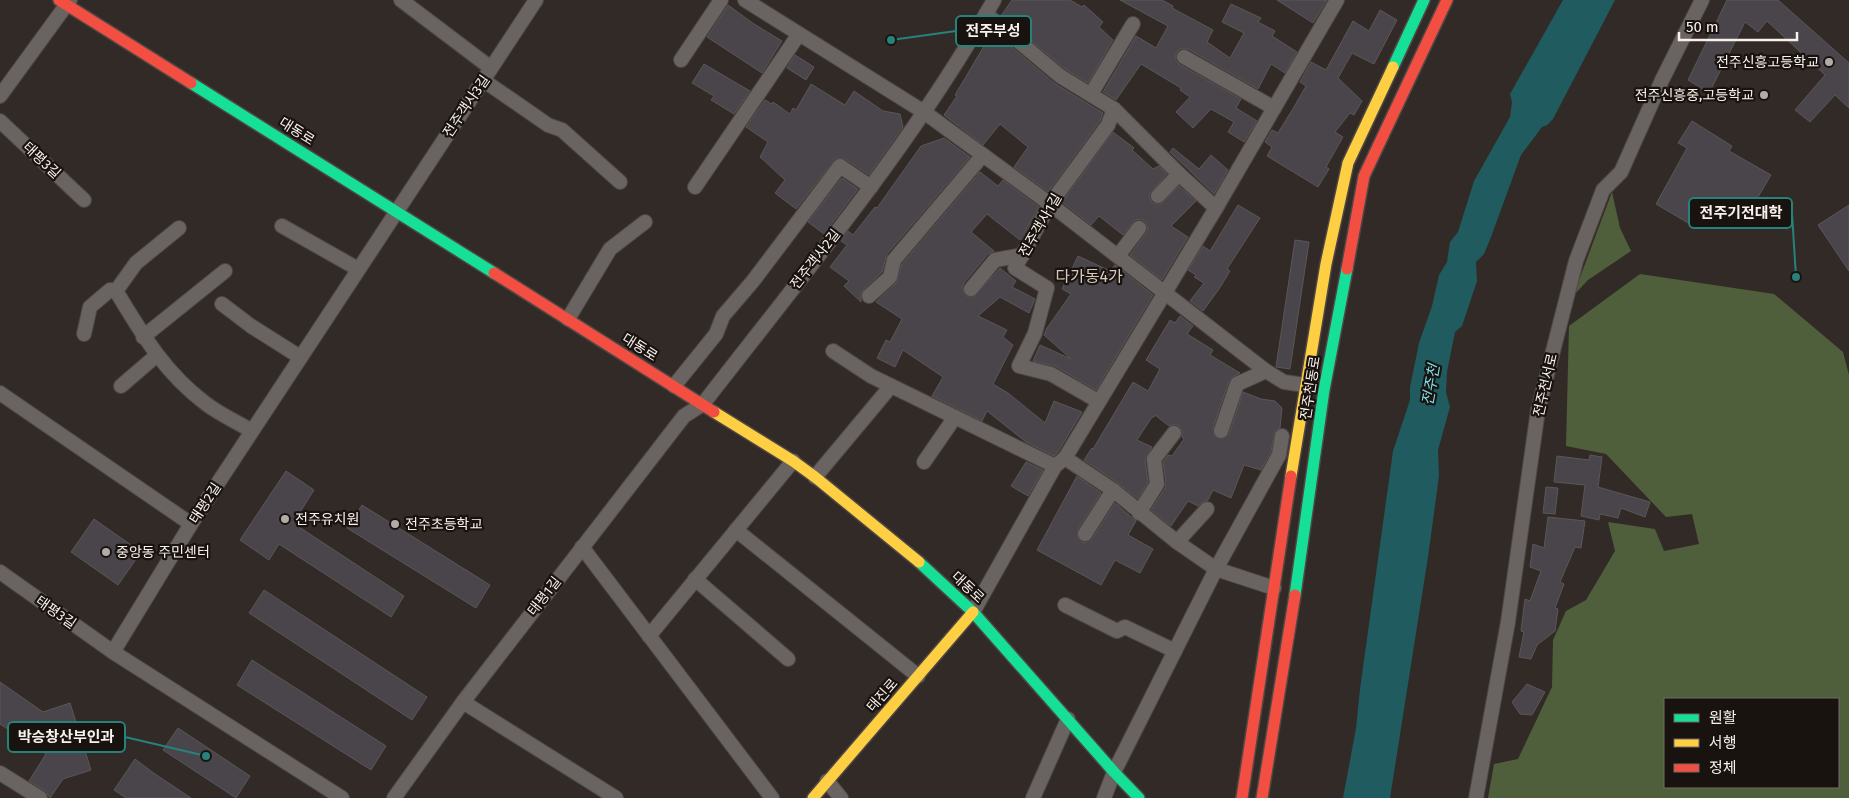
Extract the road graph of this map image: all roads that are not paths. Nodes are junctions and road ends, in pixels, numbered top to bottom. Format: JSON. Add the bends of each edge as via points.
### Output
{"nodes":[{"id":1,"x":536,"y":0,"type":"edge"},
{"id":2,"x":721,"y":0,"type":"edge"},
{"id":3,"x":744,"y":0,"type":"edge"},
{"id":4,"x":994,"y":0,"type":"edge"},
{"id":5,"x":1337,"y":0,"type":"edge"},
{"id":6,"x":1447,"y":0,"type":"edge"},
{"id":7,"x":1702,"y":0,"type":"edge"},
{"id":8,"x":65,"y":1,"type":"edge"},
{"id":9,"x":404,"y":1,"type":"edge"},
{"id":10,"x":1420,"y":1,"type":"edge"},
{"id":11,"x":986,"y":14,"type":"junction"},
{"id":12,"x":1133,"y":24,"type":"dead end"},
{"id":13,"x":799,"y":34,"type":"junction"},
{"id":14,"x":1184,"y":57,"type":"dead end"},
{"id":15,"x":681,"y":60,"type":"dead end"},
{"id":16,"x":491,"y":68,"type":"junction"},
{"id":17,"x":483,"y":80,"type":"junction"},
{"id":18,"x":1091,"y":94,"type":"junction"},
{"id":19,"x":0,"y":96,"type":"edge"},
{"id":20,"x":1274,"y":108,"type":"junction"},
{"id":21,"x":1114,"y":109,"type":"junction"},
{"id":22,"x":924,"y":112,"type":"junction"},
{"id":23,"x":0,"y":121,"type":"edge"},
{"id":24,"x":982,"y":155,"type":"junction"},
{"id":25,"x":1179,"y":174,"type":"junction"},
{"id":26,"x":620,"y":182,"type":"dead end"},
{"id":27,"x":695,"y":187,"type":"dead end"},
{"id":28,"x":871,"y":187,"type":"junction"},
{"id":29,"x":1158,"y":196,"type":"dead end"},
{"id":30,"x":84,"y":200,"type":"dead end"},
{"id":31,"x":1050,"y":204,"type":"junction"},
{"id":32,"x":1216,"y":208,"type":"junction"},
{"id":33,"x":396,"y":211,"type":"junction"},
{"id":34,"x":645,"y":222,"type":"dead end"},
{"id":35,"x":282,"y":226,"type":"dead end"},
{"id":36,"x":179,"y":228,"type":"dead end"},
{"id":37,"x":1139,"y":228,"type":"dead end"},
{"id":38,"x":1022,"y":255,"type":"junction"},
{"id":39,"x":1118,"y":256,"type":"junction"},
{"id":40,"x":358,"y":269,"type":"junction"},
{"id":41,"x":225,"y":271,"type":"dead end"},
{"id":42,"x":971,"y":289,"type":"dead end"},
{"id":43,"x":116,"y":292,"type":"junction"},
{"id":44,"x":1165,"y":292,"type":"junction"},
{"id":45,"x":869,"y":296,"type":"dead end"},
{"id":46,"x":222,"y":304,"type":"dead end"},
{"id":47,"x":568,"y":319,"type":"junction"},
{"id":48,"x":84,"y":334,"type":"dead end"},
{"id":49,"x":144,"y":337,"type":"junction"},
{"id":50,"x":833,"y":351,"type":"dead end"},
{"id":51,"x":157,"y":355,"type":"junction"},
{"id":52,"x":300,"y":358,"type":"junction"},
{"id":53,"x":1266,"y":371,"type":"junction"},
{"id":54,"x":1305,"y":385,"type":"junction"},
{"id":55,"x":121,"y":386,"type":"dead end"},
{"id":56,"x":674,"y":386,"type":"junction"},
{"id":57,"x":891,"y":386,"type":"junction"},
{"id":58,"x":0,"y":393,"type":"edge"},
{"id":59,"x":1098,"y":401,"type":"junction"},
{"id":60,"x":703,"y":404,"type":"junction"},
{"id":61,"x":955,"y":417,"type":"junction"},
{"id":62,"x":252,"y":431,"type":"junction"},
{"id":63,"x":1221,"y":431,"type":"dead end"},
{"id":64,"x":1174,"y":433,"type":"dead end"},
{"id":65,"x":1282,"y":436,"type":"dead end"},
{"id":66,"x":793,"y":461,"type":"junction"},
{"id":67,"x":924,"y":462,"type":"dead end"},
{"id":68,"x":1060,"y":462,"type":"junction"},
{"id":69,"x":815,"y":477,"type":"junction"},
{"id":70,"x":1113,"y":490,"type":"junction"},
{"id":71,"x":1207,"y":509,"type":"dead end"},
{"id":72,"x":1139,"y":513,"type":"junction"},
{"id":73,"x":191,"y":524,"type":"junction"},
{"id":74,"x":736,"y":530,"type":"junction"},
{"id":75,"x":1085,"y":534,"type":"dead end"},
{"id":76,"x":1177,"y":542,"type":"junction"},
{"id":77,"x":582,"y":547,"type":"junction"},
{"id":78,"x":1216,"y":569,"type":"junction"},
{"id":79,"x":0,"y":572,"type":"edge"},
{"id":80,"x":695,"y":579,"type":"junction"},
{"id":81,"x":1274,"y":588,"type":"junction"},
{"id":82,"x":1065,"y":605,"type":"dead end"},
{"id":83,"x":973,"y":612,"type":"junction"},
{"id":84,"x":649,"y":636,"type":"junction"},
{"id":85,"x":1175,"y":651,"type":"junction"},
{"id":86,"x":113,"y":652,"type":"junction"},
{"id":87,"x":788,"y":659,"type":"dead end"},
{"id":88,"x":918,"y":676,"type":"junction"},
{"id":89,"x":463,"y":702,"type":"junction"},
{"id":90,"x":1068,"y":719,"type":"junction"},
{"id":91,"x":1114,"y":772,"type":"junction"},
{"id":92,"x":0,"y":773,"type":"edge"},
{"id":93,"x":827,"y":781,"type":"junction"},
{"id":94,"x":40,"y":798,"type":"edge"},
{"id":95,"x":342,"y":798,"type":"edge"},
{"id":96,"x":394,"y":798,"type":"edge"},
{"id":97,"x":616,"y":798,"type":"edge"},
{"id":98,"x":772,"y":798,"type":"edge"},
{"id":99,"x":813,"y":798,"type":"edge"},
{"id":100,"x":841,"y":798,"type":"edge"},
{"id":101,"x":1033,"y":798,"type":"edge"},
{"id":102,"x":1104,"y":798,"type":"edge"},
{"id":103,"x":1139,"y":798,"type":"edge"},
{"id":104,"x":1242,"y":798,"type":"edge"},
{"id":105,"x":1262,"y":798,"type":"edge"},
{"id":106,"x":1476,"y":798,"type":"edge"}],
"edges":[{"from":1,"to":16,"type":"street","name":"전주객사3길"},
{"from":2,"to":15,"type":"street"},
{"from":3,"to":13,"type":"street"},
{"from":4,"to":11,"type":"street","name":"전주객사2길"},
{"from":5,"to":20,"type":"street"},
{"from":6,"to":105,"type":"street","name":"전주천동로","via":[[1364,176],[1326,376]]},
{"from":7,"to":106,"type":"street","name":"전주천서로","via":[[1621,172],[1603,190],[1576,261],[1538,410],[1508,622]]},
{"from":8,"to":19,"type":"street"},
{"from":8,"to":33,"type":"street","name":"대동로"},
{"from":9,"to":16,"type":"street"},
{"from":10,"to":54,"type":"street","name":"전주천동로","via":[[1348,163]]},
{"from":11,"to":18,"type":"street","via":[[1060,76]]},
{"from":11,"to":22,"type":"street","name":"전주객사2길"},
{"from":12,"to":18,"type":"street"},
{"from":13,"to":22,"type":"street"},
{"from":13,"to":27,"type":"street"},
{"from":14,"to":20,"type":"street"},
{"from":16,"to":17,"type":"street","name":"전주객사3길"},
{"from":17,"to":26,"type":"street","via":[[548,125],[562,130]]},
{"from":17,"to":33,"type":"street","name":"전주객사3길"},
{"from":18,"to":21,"type":"street"},
{"from":20,"to":32,"type":"street"},
{"from":21,"to":25,"type":"street"},
{"from":21,"to":31,"type":"street","name":"전주객사1길","via":[[1108,125]]},
{"from":22,"to":24,"type":"street"},
{"from":22,"to":28,"type":"street","name":"전주객사2길"},
{"from":23,"to":30,"type":"street","name":"태평3길"},
{"from":24,"to":31,"type":"street"},
{"from":24,"to":45,"type":"street","via":[[894,260],[890,277]]},
{"from":25,"to":29,"type":"street"},
{"from":25,"to":32,"type":"street"},
{"from":28,"to":56,"type":"street","via":[[840,166],[723,316],[716,334]]},
{"from":28,"to":60,"type":"street","name":"전주객사2길"},
{"from":31,"to":38,"type":"street","name":"전주객사1길"},
{"from":31,"to":39,"type":"street"},
{"from":32,"to":44,"type":"street"},
{"from":33,"to":40,"type":"street","name":"태평2길"},
{"from":33,"to":47,"type":"street","name":"대동로"},
{"from":34,"to":47,"type":"street","via":[[610,250]]},
{"from":35,"to":40,"type":"street"},
{"from":36,"to":43,"type":"street","via":[[136,263]]},
{"from":37,"to":39,"type":"street"},
{"from":38,"to":42,"type":"street","via":[[995,260]]},
{"from":38,"to":59,"type":"street","name":"전주객사1길","via":[[1015,268],[1047,288],[1035,333],[1019,366],[1051,374]]},
{"from":39,"to":44,"type":"street"},
{"from":40,"to":52,"type":"street","name":"태평2길"},
{"from":41,"to":49,"type":"street"},
{"from":43,"to":48,"type":"street","via":[[110,290],[90,307]]},
{"from":43,"to":49,"type":"street"},
{"from":44,"to":53,"type":"street"},
{"from":44,"to":59,"type":"street"},
{"from":46,"to":52,"type":"street"},
{"from":47,"to":56,"type":"street","name":"대동로"},
{"from":49,"to":51,"type":"street"},
{"from":50,"to":57,"type":"street"},
{"from":51,"to":55,"type":"street"},
{"from":51,"to":62,"type":"street","via":[[178,380],[206,404]]},
{"from":52,"to":62,"type":"street","name":"태평2길"},
{"from":53,"to":54,"type":"street","via":[[1284,382]]},
{"from":53,"to":63,"type":"street","via":[[1237,384]]},
{"from":54,"to":81,"type":"street","name":"전주천동로"},
{"from":56,"to":60,"type":"street","name":"대동로"},
{"from":57,"to":61,"type":"street"},
{"from":57,"to":69,"type":"street"},
{"from":58,"to":73,"type":"street"},
{"from":59,"to":68,"type":"street"},
{"from":60,"to":66,"type":"street","name":"대동로"},
{"from":60,"to":77,"type":"street","name":"태평1길","via":[[684,416]]},
{"from":61,"to":67,"type":"street"},
{"from":61,"to":68,"type":"street"},
{"from":62,"to":73,"type":"street","name":"태평2길"},
{"from":64,"to":72,"type":"street","via":[[1154,460],[1157,484]]},
{"from":65,"to":78,"type":"street","via":[[1279,455]]},
{"from":66,"to":69,"type":"street","name":"대동로"},
{"from":66,"to":74,"type":"street"},
{"from":68,"to":70,"type":"street"},
{"from":68,"to":83,"type":"street"},
{"from":69,"to":83,"type":"street","name":"대동로","via":[[924,566]]},
{"from":70,"to":72,"type":"street"},
{"from":70,"to":75,"type":"street"},
{"from":71,"to":76,"type":"street"},
{"from":72,"to":76,"type":"street"},
{"from":73,"to":86,"type":"street","name":"태평2길"},
{"from":74,"to":80,"type":"street"},
{"from":74,"to":88,"type":"street"},
{"from":76,"to":78,"type":"street"},
{"from":77,"to":84,"type":"street"},
{"from":77,"to":89,"type":"street","name":"태평1길"},
{"from":78,"to":81,"type":"street"},
{"from":78,"to":85,"type":"street"},
{"from":79,"to":86,"type":"street","name":"태평3길"},
{"from":80,"to":84,"type":"street"},
{"from":80,"to":87,"type":"street"},
{"from":81,"to":104,"type":"street","name":"전주천동로"},
{"from":82,"to":85,"type":"street","via":[[1117,631],[1125,627]]},
{"from":83,"to":88,"type":"street","name":"태진로"},
{"from":83,"to":90,"type":"street","name":"대동로"},
{"from":84,"to":98,"type":"street"},
{"from":85,"to":91,"type":"street"},
{"from":86,"to":95,"type":"street","name":"태평3길"},
{"from":88,"to":93,"type":"street","name":"태진로"},
{"from":89,"to":96,"type":"street","name":"태평1길"},
{"from":89,"to":97,"type":"street"},
{"from":90,"to":91,"type":"street","name":"대동로"},
{"from":90,"to":101,"type":"street"},
{"from":91,"to":102,"type":"street"},
{"from":91,"to":103,"type":"street","name":"대동로"},
{"from":92,"to":94,"type":"street"},
{"from":93,"to":99,"type":"street","name":"태진로"},
{"from":93,"to":100,"type":"street"}]}
